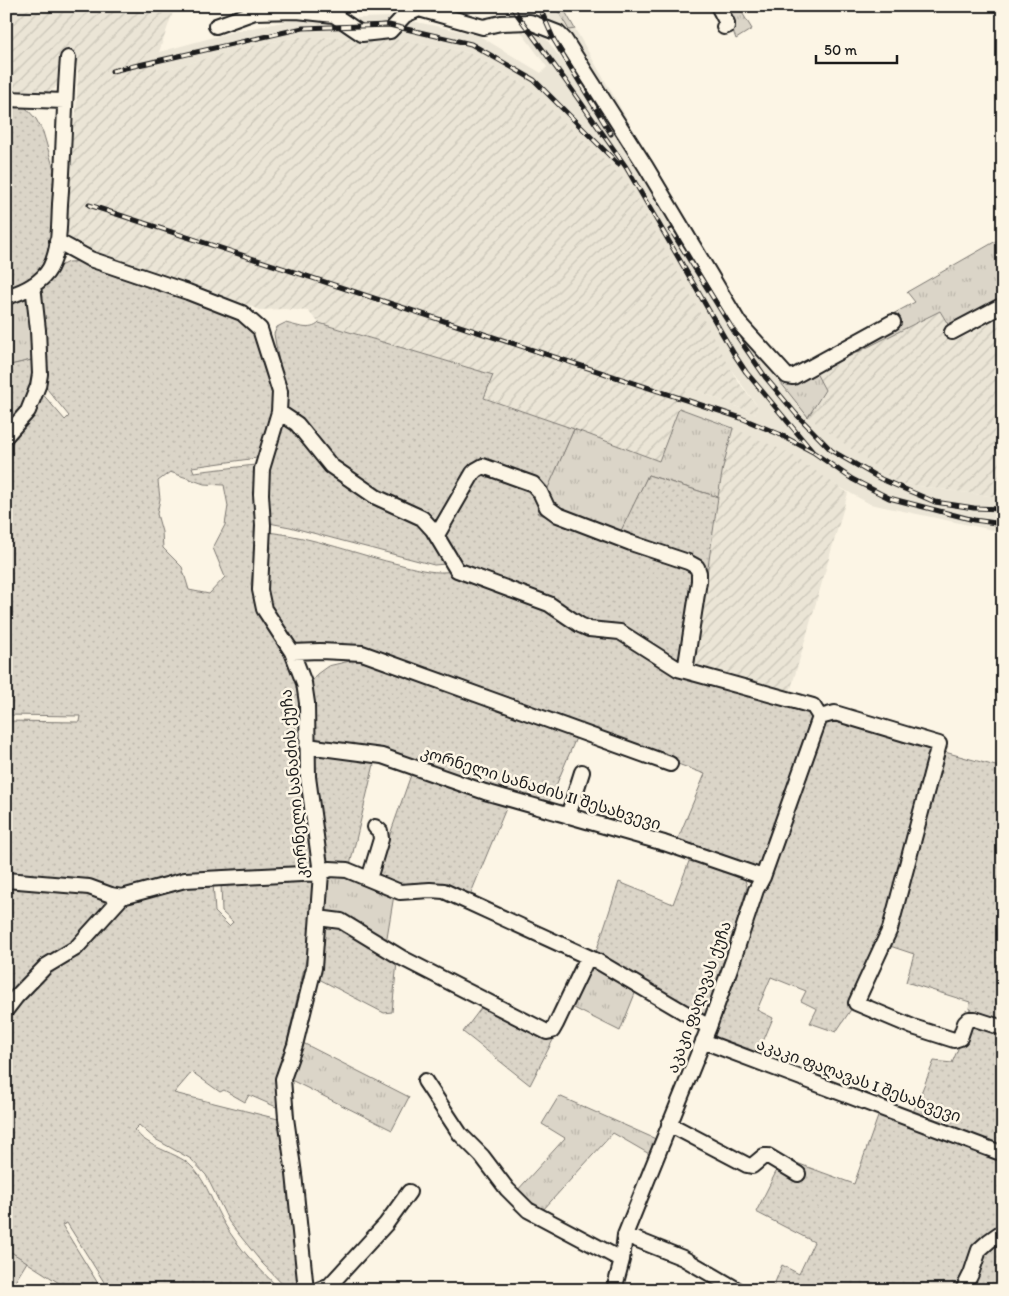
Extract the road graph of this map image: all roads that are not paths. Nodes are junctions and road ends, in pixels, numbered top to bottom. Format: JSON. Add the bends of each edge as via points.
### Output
{"nodes":[{"id":1,"x":718,"y":6,"type":"edge"},
{"id":2,"x":216,"y":26,"type":"dead end"},
{"id":3,"x":724,"y":27,"type":"dead end"},
{"id":4,"x":68,"y":58,"type":"dead end"},
{"id":5,"x":6,"y":99,"type":"edge"},
{"id":6,"x":65,"y":102,"type":"junction"},
{"id":7,"x":58,"y":241,"type":"junction"},
{"id":8,"x":33,"y":286,"type":"junction"},
{"id":9,"x":6,"y":297,"type":"edge"},
{"id":10,"x":1003,"y":305,"type":"edge"},
{"id":11,"x":893,"y":322,"type":"dead end"},
{"id":12,"x":952,"y":332,"type":"dead end"},
{"id":13,"x":279,"y":412,"type":"junction"},
{"id":14,"x":6,"y":436,"type":"edge"},
{"id":15,"x":436,"y":535,"type":"junction"},
{"id":16,"x":292,"y":652,"type":"junction"},
{"id":17,"x":685,"y":671,"type":"junction"},
{"id":18,"x":820,"y":717,"type":"junction"},
{"id":19,"x":307,"y":746,"type":"junction"},
{"id":20,"x":670,"y":764,"type":"dead end"},
{"id":21,"x":582,"y":772,"type":"dead end"},
{"id":22,"x":568,"y":816,"type":"junction"},
{"id":23,"x":375,"y":828,"type":"dead end"},
{"id":24,"x":321,"y":873,"type":"junction"},
{"id":25,"x":762,"y":877,"type":"junction"},
{"id":26,"x":369,"y":879,"type":"junction"},
{"id":27,"x":6,"y":880,"type":"edge"},
{"id":28,"x":122,"y":897,"type":"junction"},
{"id":29,"x":318,"y":918,"type":"junction"},
{"id":30,"x":588,"y":957,"type":"junction"},
{"id":31,"x":6,"y":1010,"type":"edge"},
{"id":32,"x":709,"y":1026,"type":"junction"},
{"id":33,"x":1003,"y":1028,"type":"edge"},
{"id":34,"x":703,"y":1041,"type":"junction"},
{"id":35,"x":425,"y":1081,"type":"dead end"},
{"id":36,"x":669,"y":1124,"type":"junction"},
{"id":37,"x":1003,"y":1152,"type":"edge"},
{"id":38,"x":798,"y":1174,"type":"dead end"},
{"id":39,"x":409,"y":1192,"type":"dead end"},
{"id":40,"x":1003,"y":1231,"type":"edge"},
{"id":41,"x":625,"y":1235,"type":"junction"},
{"id":42,"x":622,"y":1260,"type":"junction"},
{"id":43,"x":306,"y":1290,"type":"edge"},
{"id":44,"x":318,"y":1290,"type":"edge"},
{"id":45,"x":614,"y":1290,"type":"edge"},
{"id":46,"x":738,"y":1290,"type":"edge"},
{"id":47,"x":963,"y":1290,"type":"edge"}],
"edges":[{"from":1,"to":3,"type":"street","via":[[727,23]]},
{"from":2,"to":11,"type":"street","via":[[255,12],[297,11],[334,15],[362,34],[390,31],[404,15],[419,9],[483,27],[530,22],[558,33],[646,167],[739,323],[787,376],[793,377]]},
{"from":4,"to":6,"type":"street"},
{"from":5,"to":6,"type":"street"},
{"from":6,"to":7,"type":"street"},
{"from":7,"to":8,"type":"street","via":[[54,260]]},
{"from":7,"to":13,"type":"street","name":"კორნელი სანაძის ქუჩა","via":[[90,260],[242,313],[260,329],[280,392]]},
{"from":8,"to":9,"type":"street"},
{"from":8,"to":14,"type":"street","via":[[38,330],[38,386],[28,411]]},
{"from":10,"to":12,"type":"street"},
{"from":13,"to":15,"type":"street","via":[[297,424],[332,466],[376,497],[422,518]]},
{"from":13,"to":16,"type":"street","name":"კორნელი სანაძის ქუჩა","via":[[262,469],[260,590],[264,609]]},
{"from":15,"to":17,"type":"street","via":[[457,570],[549,604],[589,629],[620,632]]},
{"from":15,"to":17,"type":"street","via":[[473,473],[484,466],[533,484],[547,508],[558,515],[688,562],[697,567],[700,581]]},
{"from":16,"to":19,"type":"street","name":"კორნელი სანაძის ქუჩა","via":[[304,683]]},
{"from":16,"to":20,"type":"street","via":[[362,653]]},
{"from":17,"to":18,"type":"street","via":[[813,706]]},
{"from":18,"to":25,"type":"street","name":"აკაკი ფაღავას ქუჩა"},
{"from":18,"to":33,"type":"street","via":[[835,713],[939,744],[890,929],[856,1003],[954,1040],[960,1038],[969,1019]]},
{"from":19,"to":22,"type":"street","name":"კორნელი სანაძის II შესახვევი","via":[[382,756],[485,792]]},
{"from":19,"to":24,"type":"street","name":"კორნელი სანაძის ქუჩა"},
{"from":21,"to":22,"type":"street"},
{"from":22,"to":25,"type":"street","name":"კორნელი სანაძის II შესახვევი","via":[[664,843]]},
{"from":23,"to":26,"type":"street","via":[[380,831],[381,839]]},
{"from":24,"to":26,"type":"street","via":[[330,869],[347,870]]},
{"from":24,"to":28,"type":"street","via":[[186,880]]},
{"from":24,"to":29,"type":"street","name":"კორნელი სანაძის ქუჩა"},
{"from":25,"to":32,"type":"street","name":"აკაკი ფაღავას ქუჩა"},
{"from":26,"to":30,"type":"street","via":[[400,892],[444,891]]},
{"from":27,"to":28,"type":"street","via":[[89,887]]},
{"from":28,"to":31,"type":"street","via":[[76,948],[46,966]]},
{"from":29,"to":30,"type":"street","via":[[341,921],[402,958],[547,1032],[552,1031],[556,1024]]},
{"from":29,"to":43,"type":"street","name":"კორნელი სანაძის ქუჩა","via":[[314,968],[283,1079]]},
{"from":30,"to":32,"type":"street"},
{"from":32,"to":34,"type":"street","name":"აკაკი ფაღავას ქუჩა"},
{"from":34,"to":36,"type":"street","name":"აკაკი ფაღავას ქუჩა"},
{"from":34,"to":37,"type":"street","name":"აკაკი ფაღავას I შესახვევი"},
{"from":35,"to":42,"type":"street","via":[[460,1134],[528,1210]]},
{"from":36,"to":38,"type":"street","via":[[747,1165],[752,1166],[768,1156]]},
{"from":36,"to":41,"type":"street","name":"აკაკი ფაღავას ქუჩა"},
{"from":39,"to":44,"type":"street","via":[[386,1224],[330,1285]]},
{"from":40,"to":47,"type":"street","via":[[979,1250]]},
{"from":41,"to":42,"type":"street","name":"აკაკი ფაღავას ქუჩა"},
{"from":41,"to":46,"type":"street","via":[[683,1258]]},
{"from":42,"to":45,"type":"street","name":"აკაკი ფაღავას ქუჩა"}]}
